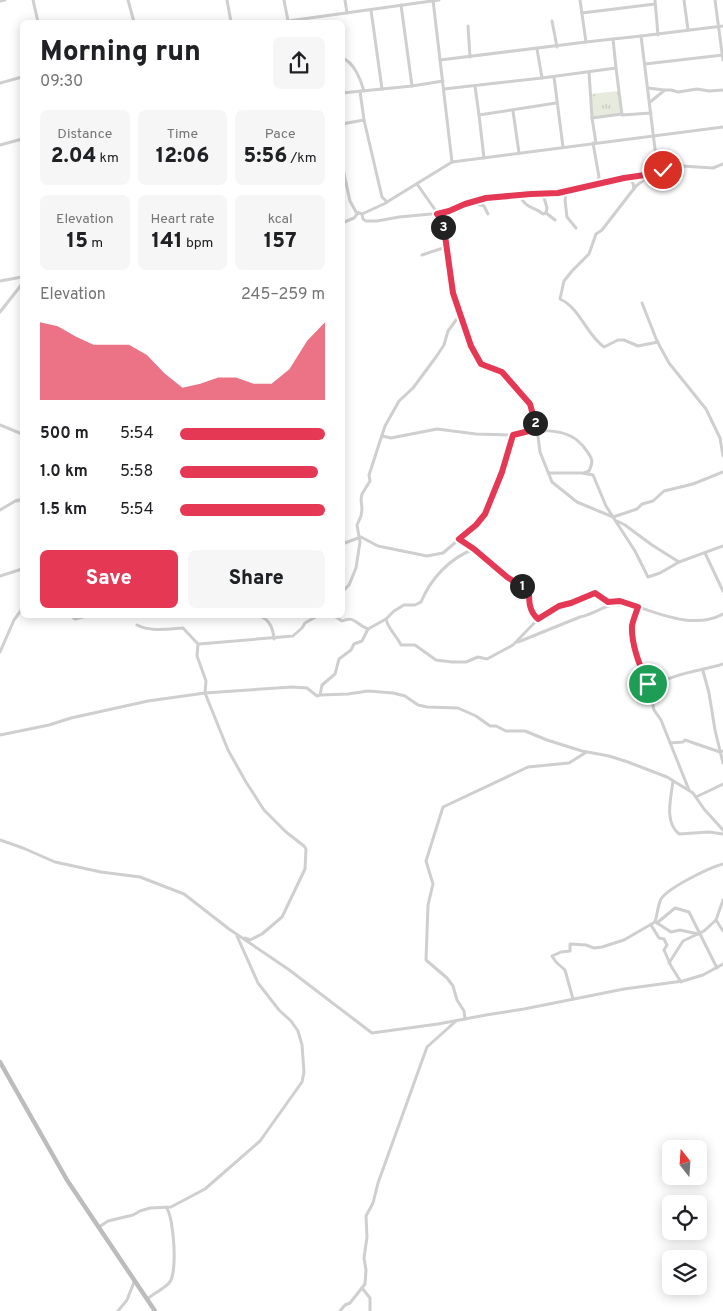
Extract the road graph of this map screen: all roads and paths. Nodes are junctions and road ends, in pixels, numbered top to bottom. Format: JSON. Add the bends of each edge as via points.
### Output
{"nodes":[{"id":1,"x":5,"y":0,"type":"edge"},
{"id":2,"x":34,"y":0,"type":"edge"},
{"id":3,"x":128,"y":0,"type":"edge"},
{"id":4,"x":227,"y":0,"type":"edge"},
{"id":5,"x":284,"y":0,"type":"edge"},
{"id":6,"x":344,"y":0,"type":"edge"},
{"id":7,"x":433,"y":0,"type":"edge"},
{"id":8,"x":439,"y":0,"type":"edge"},
{"id":9,"x":580,"y":0,"type":"edge"},
{"id":10,"x":684,"y":0,"type":"edge"},
{"id":11,"x":715,"y":0,"type":"edge"},
{"id":12,"x":0,"y":1,"type":"edge"},
{"id":13,"x":655,"y":2,"type":"edge"},
{"id":14,"x":401,"y":5,"type":"junction"},
{"id":15,"x":371,"y":10,"type":"junction"},
{"id":16,"x":347,"y":13,"type":"junction"},
{"id":17,"x":582,"y":14,"type":"junction"},
{"id":18,"x":38,"y":20,"type":"edge"},
{"id":19,"x":133,"y":20,"type":"edge"},
{"id":20,"x":231,"y":20,"type":"edge"},
{"id":21,"x":288,"y":20,"type":"edge"},
{"id":22,"x":295,"y":20,"type":"edge"},
{"id":23,"x":552,"y":21,"type":"dead end"},
{"id":24,"x":468,"y":26,"type":"dead end"},
{"id":25,"x":721,"y":26,"type":"edge"},
{"id":26,"x":688,"y":30,"type":"junction"},
{"id":27,"x":658,"y":35,"type":"junction"},
{"id":28,"x":641,"y":36,"type":"junction"},
{"id":29,"x":613,"y":38,"type":"junction"},
{"id":30,"x":586,"y":42,"type":"junction"},
{"id":31,"x":557,"y":46,"type":"junction"},
{"id":32,"x":537,"y":49,"type":"junction"},
{"id":33,"x":722,"y":52,"type":"edge"},
{"id":34,"x":470,"y":57,"type":"junction"},
{"id":35,"x":345,"y":60,"type":"edge"},
{"id":36,"x":440,"y":60,"type":"junction"},
{"id":37,"x":723,"y":60,"type":"edge"},
{"id":38,"x":645,"y":64,"type":"junction"},
{"id":39,"x":616,"y":68,"type":"junction"},
{"id":40,"x":589,"y":72,"type":"junction"},
{"id":41,"x":554,"y":77,"type":"junction"},
{"id":42,"x":20,"y":78,"type":"edge"},
{"id":43,"x":542,"y":78,"type":"junction"},
{"id":44,"x":442,"y":80,"type":"junction"},
{"id":45,"x":0,"y":83,"type":"edge"},
{"id":46,"x":412,"y":86,"type":"junction"},
{"id":47,"x":475,"y":86,"type":"junction"},
{"id":48,"x":648,"y":88,"type":"junction"},
{"id":49,"x":444,"y":89,"type":"junction"},
{"id":50,"x":382,"y":90,"type":"junction"},
{"id":51,"x":665,"y":90,"type":"junction"},
{"id":52,"x":723,"y":90,"type":"edge"},
{"id":53,"x":362,"y":91,"type":"junction"},
{"id":54,"x":345,"y":94,"type":"edge"},
{"id":55,"x":556,"y":103,"type":"junction"},
{"id":56,"x":649,"y":103,"type":"junction"},
{"id":57,"x":512,"y":110,"type":"junction"},
{"id":58,"x":650,"y":113,"type":"junction"},
{"id":59,"x":622,"y":114,"type":"junction"},
{"id":60,"x":479,"y":115,"type":"junction"},
{"id":61,"x":592,"y":118,"type":"junction"},
{"id":62,"x":364,"y":120,"type":"junction"},
{"id":63,"x":345,"y":123,"type":"edge"},
{"id":64,"x":723,"y":127,"type":"edge"},
{"id":65,"x":654,"y":136,"type":"junction"},
{"id":66,"x":20,"y":140,"type":"edge"},
{"id":67,"x":594,"y":143,"type":"junction"},
{"id":68,"x":0,"y":145,"type":"edge"},
{"id":69,"x":563,"y":147,"type":"junction"},
{"id":70,"x":519,"y":152,"type":"junction"},
{"id":71,"x":484,"y":158,"type":"junction"},
{"id":72,"x":452,"y":162,"type":"junction"},
{"id":73,"x":723,"y":164,"type":"edge"},
{"id":74,"x":654,"y":173,"type":"junction"},
{"id":75,"x":599,"y":177,"type":"junction"},
{"id":76,"x":628,"y":178,"type":"junction"},
{"id":77,"x":605,"y":182,"type":"junction"},
{"id":78,"x":417,"y":184,"type":"junction"},
{"id":79,"x":596,"y":184,"type":"junction"},
{"id":80,"x":345,"y":186,"type":"edge"},
{"id":81,"x":567,"y":190,"type":"junction"},
{"id":82,"x":634,"y":190,"type":"junction"},
{"id":83,"x":543,"y":194,"type":"junction"},
{"id":84,"x":520,"y":196,"type":"junction"},
{"id":85,"x":387,"y":202,"type":"junction"},
{"id":86,"x":470,"y":202,"type":"junction"},
{"id":87,"x":360,"y":214,"type":"junction"},
{"id":88,"x":437,"y":214,"type":"junction"},
{"id":89,"x":488,"y":214,"type":"dead end"},
{"id":90,"x":546,"y":214,"type":"junction"},
{"id":91,"x":555,"y":220,"type":"dead end"},
{"id":92,"x":345,"y":222,"type":"edge"},
{"id":93,"x":576,"y":228,"type":"dead end"},
{"id":94,"x":446,"y":247,"type":"junction"},
{"id":95,"x":422,"y":255,"type":"dead end"},
{"id":96,"x":20,"y":276,"type":"edge"},
{"id":97,"x":0,"y":280,"type":"edge"},
{"id":98,"x":20,"y":287,"type":"edge"},
{"id":99,"x":642,"y":303,"type":"dead end"},
{"id":100,"x":0,"y":312,"type":"edge"},
{"id":101,"x":459,"y":316,"type":"junction"},
{"id":102,"x":658,"y":342,"type":"junction"},
{"id":103,"x":534,"y":414,"type":"junction"},
{"id":104,"x":0,"y":424,"type":"edge"},
{"id":105,"x":537,"y":429,"type":"junction"},
{"id":106,"x":545,"y":431,"type":"junction"},
{"id":107,"x":20,"y":433,"type":"edge"},
{"id":108,"x":513,"y":435,"type":"junction"},
{"id":109,"x":382,"y":436,"type":"junction"},
{"id":110,"x":723,"y":456,"type":"edge"},
{"id":111,"x":723,"y":472,"type":"edge"},
{"id":112,"x":549,"y":473,"type":"junction"},
{"id":113,"x":584,"y":473,"type":"junction"},
{"id":114,"x":20,"y":499,"type":"edge"},
{"id":115,"x":0,"y":510,"type":"edge"},
{"id":116,"x":614,"y":519,"type":"junction"},
{"id":117,"x":359,"y":538,"type":"junction"},
{"id":118,"x":459,"y":539,"type":"junction"},
{"id":119,"x":345,"y":543,"type":"edge"},
{"id":120,"x":723,"y":546,"type":"edge"},
{"id":121,"x":474,"y":549,"type":"junction"},
{"id":122,"x":705,"y":553,"type":"junction"},
{"id":123,"x":679,"y":562,"type":"junction"},
{"id":124,"x":20,"y":570,"type":"edge"},
{"id":125,"x":0,"y":576,"type":"edge"},
{"id":126,"x":345,"y":589,"type":"edge"},
{"id":127,"x":723,"y":591,"type":"edge"},
{"id":128,"x":638,"y":607,"type":"junction"},
{"id":129,"x":20,"y":612,"type":"edge"},
{"id":130,"x":723,"y":614,"type":"edge"},
{"id":131,"x":263,"y":618,"type":"edge"},
{"id":132,"x":314,"y":618,"type":"edge"},
{"id":133,"x":338,"y":618,"type":"edge"},
{"id":134,"x":386,"y":619,"type":"junction"},
{"id":135,"x":538,"y":619,"type":"junction"},
{"id":136,"x":137,"y":625,"type":"dead end"},
{"id":137,"x":368,"y":629,"type":"junction"},
{"id":138,"x":274,"y":639,"type":"junction"},
{"id":139,"x":516,"y":642,"type":"junction"},
{"id":140,"x":198,"y":644,"type":"junction"},
{"id":141,"x":0,"y":652,"type":"edge"},
{"id":142,"x":723,"y":664,"type":"edge"},
{"id":143,"x":703,"y":671,"type":"junction"},
{"id":144,"x":205,"y":693,"type":"junction"},
{"id":145,"x":320,"y":695,"type":"junction"},
{"id":146,"x":652,"y":698,"type":"junction"},
{"id":147,"x":0,"y":735,"type":"edge"},
{"id":148,"x":670,"y":743,"type":"junction"},
{"id":149,"x":586,"y":752,"type":"junction"},
{"id":150,"x":722,"y":752,"type":"edge"},
{"id":151,"x":723,"y":763,"type":"edge"},
{"id":152,"x":673,"y":781,"type":"junction"},
{"id":153,"x":723,"y":784,"type":"edge"},
{"id":154,"x":689,"y":791,"type":"junction"},
{"id":155,"x":696,"y":797,"type":"junction"},
{"id":156,"x":723,"y":832,"type":"edge"},
{"id":157,"x":0,"y":840,"type":"edge"},
{"id":158,"x":723,"y":864,"type":"edge"},
{"id":159,"x":723,"y":900,"type":"edge"},
{"id":160,"x":716,"y":920,"type":"junction"},
{"id":161,"x":656,"y":922,"type":"junction"},
{"id":162,"x":650,"y":925,"type":"junction"},
{"id":163,"x":233,"y":931,"type":"junction"},
{"id":164,"x":723,"y":931,"type":"edge"},
{"id":165,"x":699,"y":934,"type":"junction"},
{"id":166,"x":240,"y":937,"type":"junction"},
{"id":167,"x":669,"y":963,"type":"junction"},
{"id":168,"x":723,"y":964,"type":"edge"},
{"id":169,"x":717,"y":968,"type":"junction"},
{"id":170,"x":681,"y":982,"type":"junction"},
{"id":171,"x":574,"y":999,"type":"junction"},
{"id":172,"x":465,"y":1019,"type":"junction"},
{"id":173,"x":457,"y":1021,"type":"junction"},
{"id":174,"x":0,"y":1062,"type":"edge"},
{"id":175,"x":165,"y":1207,"type":"junction"},
{"id":176,"x":98,"y":1228,"type":"junction"},
{"id":177,"x":134,"y":1282,"type":"junction"},
{"id":178,"x":362,"y":1288,"type":"junction"},
{"id":179,"x":147,"y":1300,"type":"junction"},
{"id":180,"x":118,"y":1311,"type":"edge"},
{"id":181,"x":155,"y":1311,"type":"edge"},
{"id":182,"x":340,"y":1311,"type":"edge"},
{"id":183,"x":370,"y":1311,"type":"edge"}],
"edges":[{"from":1,"to":12,"type":"street"},
{"from":2,"to":18,"type":"street"},
{"from":3,"to":19,"type":"street"},
{"from":4,"to":20,"type":"street"},
{"from":5,"to":21,"type":"street"},
{"from":6,"to":16,"type":"street"},
{"from":7,"to":8,"type":"street"},
{"from":7,"to":14,"type":"street"},
{"from":7,"to":36,"type":"street"},
{"from":9,"to":17,"type":"street"},
{"from":10,"to":26,"type":"street"},
{"from":11,"to":25,"type":"street"},
{"from":13,"to":17,"type":"street"},
{"from":13,"to":27,"type":"street"},
{"from":14,"to":15,"type":"street"},
{"from":14,"to":46,"type":"street"},
{"from":15,"to":16,"type":"street"},
{"from":15,"to":50,"type":"street"},
{"from":16,"to":22,"type":"street"},
{"from":17,"to":30,"type":"street"},
{"from":23,"to":31,"type":"street"},
{"from":24,"to":34,"type":"street"},
{"from":25,"to":26,"type":"street"},
{"from":25,"to":33,"type":"street"},
{"from":26,"to":27,"type":"street"},
{"from":27,"to":28,"type":"street"},
{"from":28,"to":29,"type":"street"},
{"from":28,"to":38,"type":"street"},
{"from":29,"to":30,"type":"street"},
{"from":29,"to":39,"type":"street"},
{"from":30,"to":31,"type":"street"},
{"from":31,"to":32,"type":"street"},
{"from":32,"to":34,"type":"street"},
{"from":32,"to":43,"type":"street"},
{"from":33,"to":37,"type":"street"},
{"from":33,"to":38,"type":"street"},
{"from":34,"to":36,"type":"street"},
{"from":35,"to":53,"type":"street","via":[[362,82]]},
{"from":36,"to":44,"type":"street"},
{"from":38,"to":48,"type":"street"},
{"from":39,"to":40,"type":"street"},
{"from":39,"to":59,"type":"street"},
{"from":40,"to":41,"type":"street"},
{"from":40,"to":61,"type":"street"},
{"from":41,"to":43,"type":"street"},
{"from":41,"to":55,"type":"street"},
{"from":42,"to":45,"type":"street"},
{"from":43,"to":47,"type":"street"},
{"from":44,"to":46,"type":"street"},
{"from":44,"to":49,"type":"street"},
{"from":46,"to":50,"type":"street"},
{"from":47,"to":49,"type":"street"},
{"from":47,"to":60,"type":"street"},
{"from":48,"to":51,"type":"street"},
{"from":48,"to":56,"type":"street"},
{"from":49,"to":72,"type":"street"},
{"from":50,"to":53,"type":"street"},
{"from":51,"to":52,"type":"street"},
{"from":51,"to":56,"type":"street"},
{"from":53,"to":54,"type":"street"},
{"from":53,"to":62,"type":"street"},
{"from":55,"to":57,"type":"street"},
{"from":55,"to":69,"type":"street"},
{"from":56,"to":58,"type":"street"},
{"from":57,"to":60,"type":"street"},
{"from":57,"to":70,"type":"street"},
{"from":58,"to":59,"type":"street"},
{"from":58,"to":65,"type":"street"},
{"from":59,"to":61,"type":"street"},
{"from":60,"to":71,"type":"street"},
{"from":61,"to":67,"type":"street"},
{"from":62,"to":63,"type":"street"},
{"from":62,"to":85,"type":"street","via":[[382,197]]},
{"from":64,"to":65,"type":"street"},
{"from":65,"to":67,"type":"street"},
{"from":65,"to":74,"type":"street"},
{"from":66,"to":68,"type":"street"},
{"from":67,"to":69,"type":"street"},
{"from":67,"to":75,"type":"street"},
{"from":69,"to":70,"type":"street"},
{"from":70,"to":71,"type":"street"},
{"from":71,"to":72,"type":"street"},
{"from":72,"to":78,"type":"street"},
{"from":73,"to":74,"type":"street","via":[[713,168],[682,166]]},
{"from":74,"to":76,"type":"street"},
{"from":74,"to":82,"type":"street"},
{"from":75,"to":77,"type":"street"},
{"from":75,"to":79,"type":"street"},
{"from":76,"to":77,"type":"street"},
{"from":76,"to":82,"type":"street"},
{"from":77,"to":79,"type":"street"},
{"from":78,"to":85,"type":"street"},
{"from":78,"to":88,"type":"street"},
{"from":79,"to":81,"type":"street"},
{"from":80,"to":87,"type":"street","via":[[350,201]]},
{"from":81,"to":83,"type":"street"},
{"from":81,"to":93,"type":"street","via":[[567,217]]},
{"from":82,"to":102,"type":"street","via":[[596,234],[589,254],[564,281],[560,299],[566,301],[596,342],[604,347],[618,340],[638,346]]},
{"from":83,"to":84,"type":"street"},
{"from":83,"to":90,"type":"street","via":[[548,208]]},
{"from":84,"to":86,"type":"street"},
{"from":84,"to":90,"type":"street","via":[[530,208]]},
{"from":85,"to":87,"type":"street"},
{"from":86,"to":88,"type":"street"},
{"from":86,"to":89,"type":"street","via":[[484,206]]},
{"from":87,"to":88,"type":"street","via":[[366,221],[377,221]]},
{"from":87,"to":92,"type":"street"},
{"from":88,"to":94,"type":"street","via":[[443,221]]},
{"from":90,"to":91,"type":"street"},
{"from":94,"to":95,"type":"street"},
{"from":94,"to":101,"type":"street"},
{"from":96,"to":97,"type":"street"},
{"from":98,"to":100,"type":"street"},
{"from":99,"to":102,"type":"street"},
{"from":101,"to":103,"type":"street","via":[[481,364],[502,372],[530,404]]},
{"from":101,"to":109,"type":"street","via":[[432,363],[399,401]]},
{"from":102,"to":110,"type":"street","via":[[669,364],[706,409],[720,438]]},
{"from":103,"to":105,"type":"street"},
{"from":103,"to":106,"type":"street"},
{"from":104,"to":107,"type":"street"},
{"from":105,"to":106,"type":"street"},
{"from":105,"to":108,"type":"street"},
{"from":105,"to":112,"type":"street","via":[[540,452]]},
{"from":106,"to":113,"type":"street","via":[[566,433],[582,444],[593,462],[589,471]]},
{"from":108,"to":109,"type":"street","via":[[437,429],[391,438]]},
{"from":108,"to":118,"type":"street","via":[[485,514]]},
{"from":109,"to":117,"type":"street","via":[[370,480],[362,494],[357,528]]},
{"from":111,"to":116,"type":"street","via":[[664,491]]},
{"from":112,"to":113,"type":"street"},
{"from":112,"to":116,"type":"street","via":[[552,482],[577,502]]},
{"from":113,"to":116,"type":"street","via":[[595,478]]},
{"from":114,"to":115,"type":"street"},
{"from":116,"to":123,"type":"street"},
{"from":116,"to":123,"type":"street","via":[[648,577]]},
{"from":117,"to":118,"type":"street","via":[[378,546],[427,556],[442,553]]},
{"from":117,"to":119,"type":"street"},
{"from":117,"to":126,"type":"street","via":[[356,568]]},
{"from":118,"to":121,"type":"street"},
{"from":120,"to":122,"type":"street"},
{"from":121,"to":134,"type":"street","via":[[449,563],[425,592],[421,602],[404,605]]},
{"from":121,"to":135,"type":"street","via":[[529,591],[528,603]]},
{"from":122,"to":123,"type":"street"},
{"from":122,"to":127,"type":"street"},
{"from":124,"to":125,"type":"street"},
{"from":128,"to":130,"type":"street","via":[[694,621]]},
{"from":128,"to":135,"type":"street","via":[[620,601],[608,602],[595,593],[559,606]]},
{"from":128,"to":139,"type":"street","via":[[608,606]]},
{"from":128,"to":146,"type":"street","via":[[632,627],[639,662]]},
{"from":129,"to":141,"type":"street"},
{"from":131,"to":138,"type":"street","via":[[271,626]]},
{"from":132,"to":138,"type":"street","via":[[293,636]]},
{"from":133,"to":137,"type":"street","via":[[342,621],[351,618]]},
{"from":134,"to":137,"type":"street"},
{"from":134,"to":139,"type":"street","via":[[401,645],[415,645],[436,660],[466,662],[478,657],[487,658]]},
{"from":135,"to":139,"type":"street"},
{"from":136,"to":140,"type":"street","via":[[155,629],[183,628]]},
{"from":137,"to":145,"type":"street","via":[[362,641],[354,644],[340,659],[335,674],[322,685]]},
{"from":138,"to":140,"type":"street"},
{"from":140,"to":144,"type":"street","via":[[197,656],[206,681]]},
{"from":142,"to":143,"type":"street"},
{"from":143,"to":146,"type":"street","via":[[657,684]]},
{"from":143,"to":150,"type":"street"},
{"from":144,"to":145,"type":"street","via":[[292,687],[307,688]]},
{"from":144,"to":147,"type":"street","via":[[148,701]]},
{"from":144,"to":166,"type":"street","via":[[228,750],[246,782],[268,814],[306,850],[305,869],[282,916],[262,934],[250,940]]},
{"from":145,"to":149,"type":"street","via":[[368,691],[393,693],[427,707],[458,708],[490,726],[506,731],[525,731]]},
{"from":146,"to":148,"type":"street","via":[[654,710]]},
{"from":148,"to":150,"type":"street","via":[[685,740]]},
{"from":148,"to":154,"type":"street"},
{"from":149,"to":152,"type":"street","via":[[628,762]]},
{"from":149,"to":172,"type":"street","via":[[569,763],[528,767],[444,807],[426,861],[433,884],[428,905],[426,960],[453,986]]},
{"from":150,"to":151,"type":"street"},
{"from":152,"to":154,"type":"street"},
{"from":152,"to":156,"type":"street","via":[[669,809],[674,830],[679,834]]},
{"from":153,"to":155,"type":"street"},
{"from":154,"to":155,"type":"street"},
{"from":155,"to":156,"type":"street"},
{"from":157,"to":163,"type":"street","via":[[55,862],[140,877],[184,894]]},
{"from":158,"to":161,"type":"street","via":[[673,889],[661,899]]},
{"from":159,"to":160,"type":"street"},
{"from":160,"to":164,"type":"street"},
{"from":160,"to":165,"type":"street"},
{"from":161,"to":162,"type":"street"},
{"from":161,"to":165,"type":"street","via":[[671,932],[680,930]]},
{"from":161,"to":165,"type":"street","via":[[675,908],[682,909],[688,912]]},
{"from":162,"to":167,"type":"street","via":[[659,938],[664,939]]},
{"from":162,"to":171,"type":"street","via":[[624,940],[602,947],[570,944],[570,952],[552,956],[565,970]]},
{"from":163,"to":166,"type":"street"},
{"from":163,"to":175,"type":"street","via":[[258,983],[298,1031],[302,1045],[302,1082],[247,1154],[205,1189]]},
{"from":165,"to":167,"type":"street","via":[[683,940]]},
{"from":165,"to":169,"type":"street"},
{"from":166,"to":173,"type":"street","via":[[372,1033]]},
{"from":167,"to":170,"type":"street"},
{"from":168,"to":169,"type":"street"},
{"from":169,"to":170,"type":"street"},
{"from":170,"to":171,"type":"street"},
{"from":171,"to":172,"type":"street"},
{"from":172,"to":173,"type":"street"},
{"from":173,"to":178,"type":"street","via":[[427,1047],[366,1216],[366,1270]]},
{"from":174,"to":176,"type":"main road"},
{"from":175,"to":176,"type":"street","via":[[108,1221]]},
{"from":175,"to":179,"type":"street","via":[[170,1212],[174,1239],[172,1277],[170,1283]]},
{"from":176,"to":177,"type":"main road"},
{"from":177,"to":179,"type":"main road"},
{"from":177,"to":180,"type":"street","via":[[127,1300]]},
{"from":178,"to":182,"type":"street"},
{"from":178,"to":183,"type":"street","via":[[370,1298]]},
{"from":179,"to":181,"type":"main road"}]}
